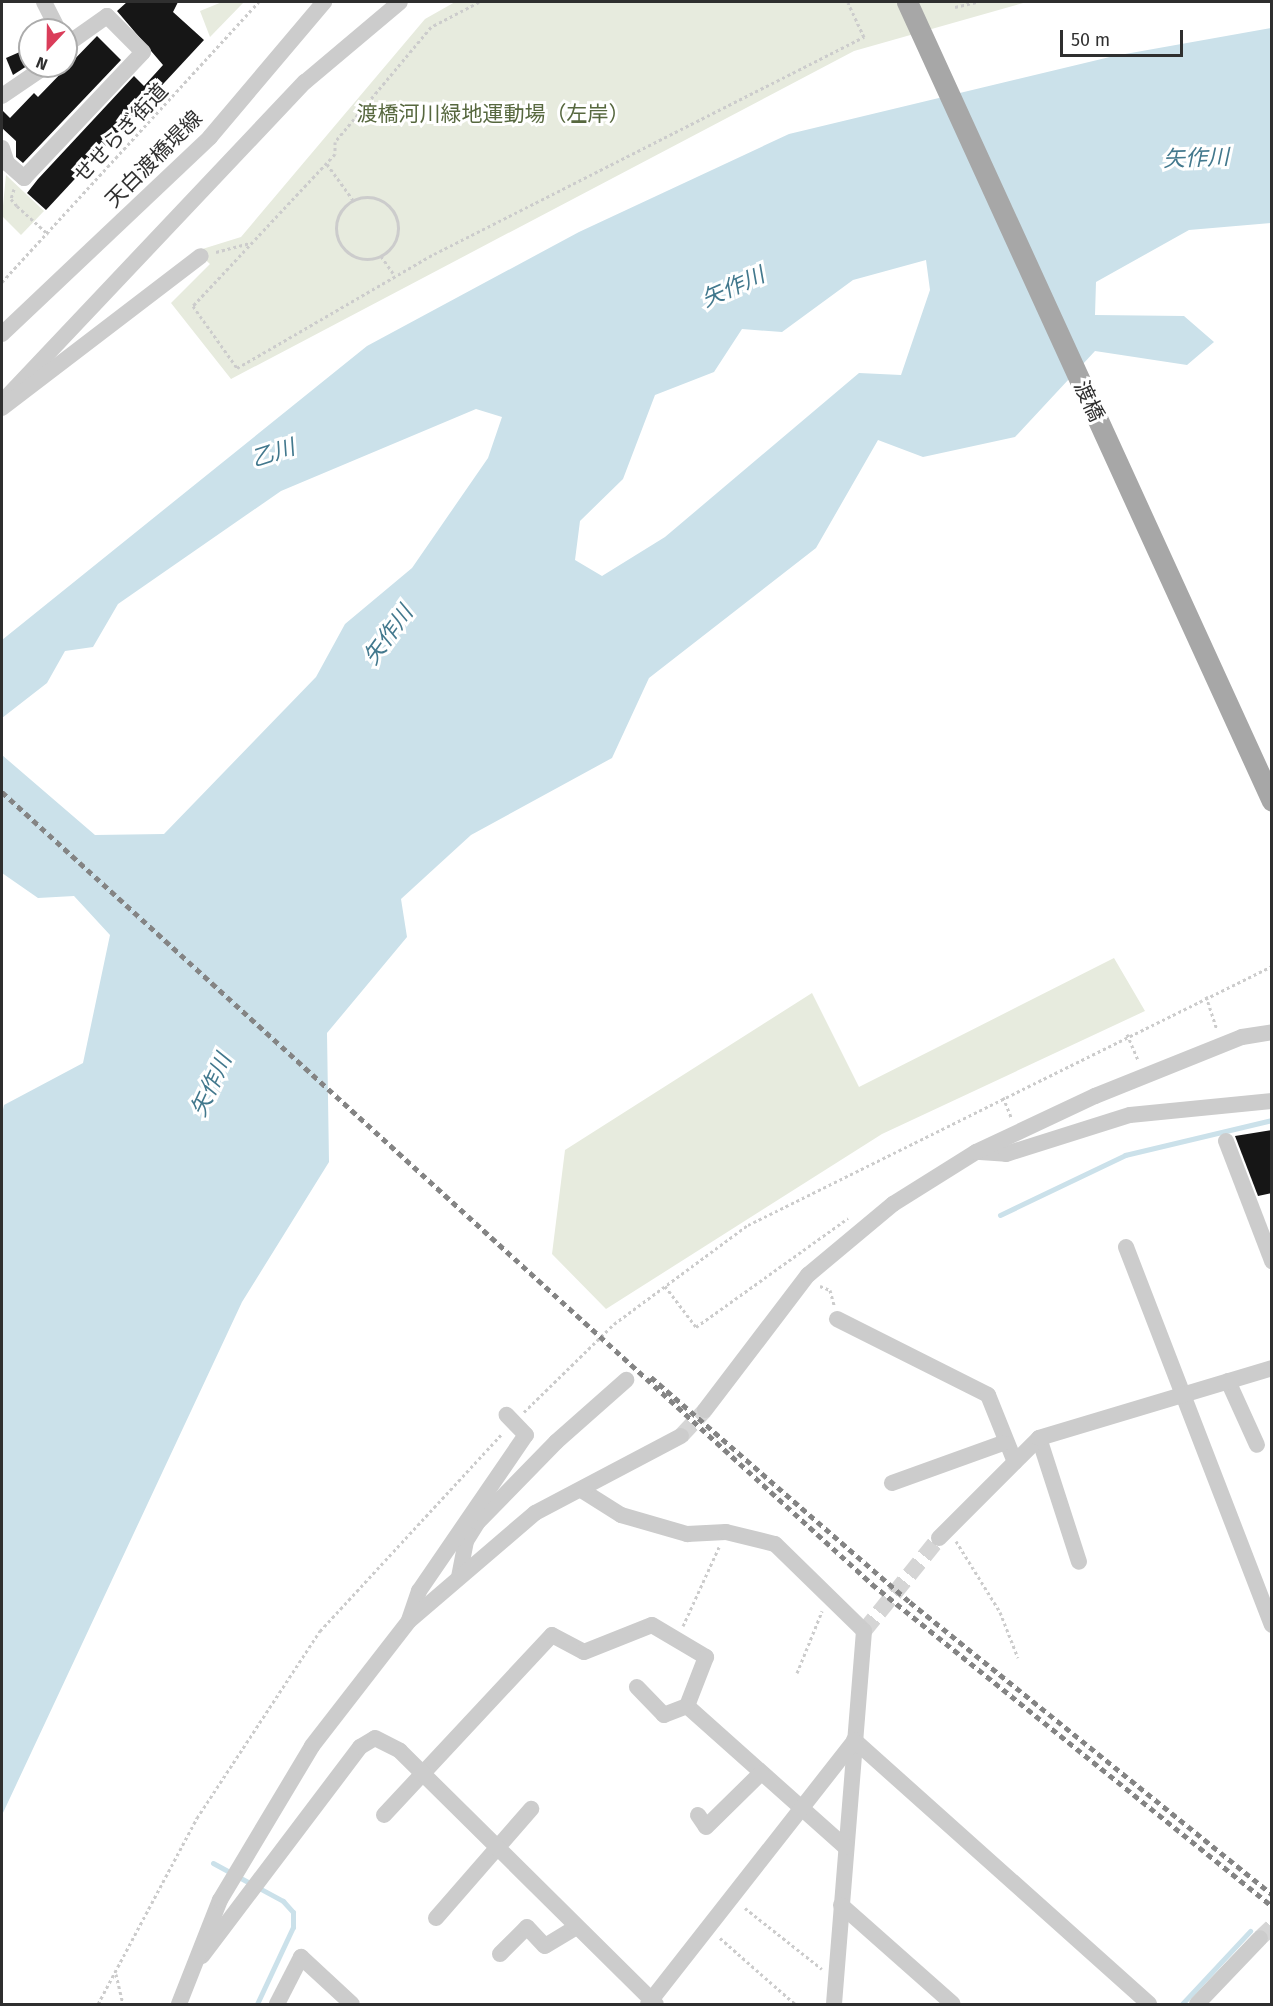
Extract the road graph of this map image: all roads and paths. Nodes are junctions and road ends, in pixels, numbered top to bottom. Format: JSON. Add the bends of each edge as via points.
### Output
{"nodes":[{"id":1,"x":44,"y":2,"type":"edge"},
{"id":2,"x":259,"y":2,"type":"edge"},
{"id":3,"x":324,"y":2,"type":"edge"},
{"id":4,"x":400,"y":2,"type":"edge"},
{"id":5,"x":479,"y":2,"type":"edge"},
{"id":6,"x":848,"y":2,"type":"edge"},
{"id":7,"x":907,"y":2,"type":"edge"},
{"id":8,"x":976,"y":2,"type":"edge"},
{"id":9,"x":956,"y":6,"type":"dead end"},
{"id":10,"x":52,"y":18,"type":"edge"},
{"id":11,"x":78,"y":37,"type":"edge"},
{"id":12,"x":28,"y":78,"type":"edge"},
{"id":13,"x":2,"y":96,"type":"edge"},
{"id":14,"x":2,"y":148,"type":"edge"},
{"id":15,"x":327,"y":164,"type":"junction"},
{"id":16,"x":24,"y":178,"type":"junction"},
{"id":17,"x":353,"y":200,"type":"junction"},
{"id":18,"x":48,"y":234,"type":"junction"},
{"id":19,"x":252,"y":243,"type":"junction"},
{"id":20,"x":201,"y":256,"type":"joint"},
{"id":21,"x":381,"y":256,"type":"junction"},
{"id":22,"x":395,"y":276,"type":"junction"},
{"id":23,"x":2,"y":282,"type":"edge"},
{"id":24,"x":2,"y":334,"type":"edge"},
{"id":25,"x":2,"y":402,"type":"edge"},
{"id":26,"x":2,"y":408,"type":"edge"},
{"id":27,"x":1272,"y":801,"type":"edge"},
{"id":28,"x":1206,"y":995,"type":"dead end"},
{"id":29,"x":1272,"y":1032,"type":"edge"},
{"id":30,"x":1127,"y":1034,"type":"dead end"},
{"id":31,"x":1222,"y":1045,"type":"junction"},
{"id":32,"x":1145,"y":1076,"type":"junction"},
{"id":33,"x":1003,"y":1097,"type":"dead end"},
{"id":34,"x":1272,"y":1101,"type":"edge"},
{"id":35,"x":1018,"y":1132,"type":"junction"},
{"id":36,"x":1226,"y":1141,"type":"dead end"},
{"id":37,"x":976,"y":1152,"type":"junction"},
{"id":38,"x":860,"y":1215,"type":"dead end"},
{"id":39,"x":1126,"y":1247,"type":"dead end"},
{"id":40,"x":1272,"y":1261,"type":"edge"},
{"id":41,"x":804,"y":1281,"type":"junction"},
{"id":42,"x":665,"y":1286,"type":"dead end"},
{"id":43,"x":837,"y":1319,"type":"joint"},
{"id":44,"x":1272,"y":1368,"type":"edge"},
{"id":45,"x":626,"y":1380,"type":"dead end"},
{"id":46,"x":1228,"y":1382,"type":"junction"},
{"id":47,"x":1181,"y":1395,"type":"junction"},
{"id":48,"x":705,"y":1410,"type":"tunnel mouth"},
{"id":49,"x":507,"y":1415,"type":"dead end"},
{"id":50,"x":681,"y":1436,"type":"tunnel mouth"},
{"id":51,"x":1039,"y":1438,"type":"junction"},
{"id":52,"x":1003,"y":1443,"type":"junction"},
{"id":53,"x":1257,"y":1445,"type":"dead end"},
{"id":54,"x":1015,"y":1462,"type":"junction"},
{"id":55,"x":892,"y":1483,"type":"dead end"},
{"id":56,"x":583,"y":1491,"type":"junction"},
{"id":57,"x":726,"y":1532,"type":"junction"},
{"id":58,"x":944,"y":1534,"type":"joint"},
{"id":59,"x":1079,"y":1562,"type":"dead end"},
{"id":60,"x":459,"y":1576,"type":"junction"},
{"id":61,"x":828,"y":1597,"type":"junction"},
{"id":62,"x":409,"y":1621,"type":"junction"},
{"id":63,"x":1272,"y":1625,"type":"edge"},
{"id":64,"x":677,"y":1638,"type":"junction"},
{"id":65,"x":1018,"y":1658,"type":"dead end"},
{"id":66,"x":797,"y":1673,"type":"dead end"},
{"id":67,"x":637,"y":1687,"type":"dead end"},
{"id":68,"x":687,"y":1706,"type":"junction"},
{"id":69,"x":854,"y":1740,"type":"junction"},
{"id":70,"x":761,"y":1773,"type":"junction"},
{"id":71,"x":424,"y":1775,"type":"junction"},
{"id":72,"x":801,"y":1808,"type":"junction"},
{"id":73,"x":531,"y":1809,"type":"dead end"},
{"id":74,"x":384,"y":1815,"type":"dead end"},
{"id":75,"x":698,"y":1815,"type":"dead end"},
{"id":76,"x":496,"y":1846,"type":"junction"},
{"id":77,"x":845,"y":1846,"type":"junction"},
{"id":78,"x":732,"y":1897,"type":"junction"},
{"id":79,"x":841,"y":1905,"type":"junction"},
{"id":80,"x":436,"y":1918,"type":"dead end"},
{"id":81,"x":577,"y":1926,"type":"junction"},
{"id":82,"x":708,"y":1928,"type":"junction"},
{"id":83,"x":1260,"y":1938,"type":"tunnel mouth"},
{"id":84,"x":500,"y":1954,"type":"dead end"},
{"id":85,"x":194,"y":1966,"type":"junction"},
{"id":86,"x":115,"y":1973,"type":"dead end"},
{"id":87,"x":836,"y":1981,"type":"junction"},
{"id":88,"x":652,"y":2003,"type":"edge"},
{"id":89,"x":123,"y":2004,"type":"edge"},
{"id":90,"x":179,"y":2004,"type":"edge"},
{"id":91,"x":277,"y":2004,"type":"edge"},
{"id":92,"x":352,"y":2004,"type":"edge"},
{"id":93,"x":795,"y":2004,"type":"edge"},
{"id":94,"x":834,"y":2004,"type":"edge"},
{"id":95,"x":953,"y":2004,"type":"edge"},
{"id":96,"x":1149,"y":2004,"type":"edge"},
{"id":97,"x":1197,"y":2004,"type":"edge"}],
"edges":[{"from":1,"to":10,"type":"street"},
{"from":2,"to":18,"type":"path","name":"せせらぎ街道"},
{"from":3,"to":24,"type":"street","name":"天白渡橋堤線","via":[[210,137]]},
{"from":4,"to":25,"type":"street","via":[[305,82]]},
{"from":5,"to":15,"type":"path","via":[[431,27],[335,142],[335,154]]},
{"from":6,"to":22,"type":"path","via":[[864,37]]},
{"from":7,"to":27,"type":"main road","name":"渡橋"},
{"from":8,"to":9,"type":"path"},
{"from":11,"to":16,"type":"street","via":[[107,16],[143,52]]},
{"from":12,"to":13,"type":"street"},
{"from":14,"to":16,"type":"street","via":[[7,163]]},
{"from":15,"to":17,"type":"path"},
{"from":15,"to":19,"type":"path"},
{"from":16,"to":18,"type":"path","via":[[11,199]]},
{"from":17,"to":21,"type":"path","via":[[337,218],[339,242],[357,257]]},
{"from":17,"to":21,"type":"path","via":[[370,196],[393,210],[397,236]]},
{"from":18,"to":23,"type":"path","name":"せせらぎ街道"},
{"from":19,"to":20,"type":"path"},
{"from":19,"to":22,"type":"path","via":[[193,306],[237,368]]},
{"from":20,"to":26,"type":"street","via":[[14,404]]},
{"from":21,"to":22,"type":"path"},
{"from":28,"to":31,"type":"path"},
{"from":29,"to":31,"type":"street"},
{"from":30,"to":32,"type":"path"},
{"from":31,"to":32,"type":"street"},
{"from":32,"to":35,"type":"street"},
{"from":33,"to":35,"type":"path"},
{"from":34,"to":37,"type":"street","via":[[1152,1111],[1006,1154]]},
{"from":35,"to":37,"type":"street"},
{"from":36,"to":40,"type":"street"},
{"from":37,"to":41,"type":"street","via":[[893,1204]]},
{"from":38,"to":42,"type":"path","via":[[838,1222],[696,1327]]},
{"from":39,"to":47,"type":"street"},
{"from":41,"to":43,"type":"path","via":[[830,1290]]},
{"from":41,"to":48,"type":"street"},
{"from":43,"to":52,"type":"street","via":[[988,1395]]},
{"from":44,"to":46,"type":"street"},
{"from":45,"to":60,"type":"street","via":[[556,1442],[478,1522],[466,1541]]},
{"from":46,"to":47,"type":"street"},
{"from":46,"to":53,"type":"street"},
{"from":47,"to":51,"type":"street"},
{"from":47,"to":63,"type":"street"},
{"from":49,"to":62,"type":"street","via":[[526,1435],[419,1591]]},
{"from":50,"to":56,"type":"street"},
{"from":51,"to":54,"type":"street"},
{"from":51,"to":59,"type":"street"},
{"from":52,"to":54,"type":"street"},
{"from":52,"to":55,"type":"street"},
{"from":54,"to":58,"type":"street"},
{"from":56,"to":57,"type":"street","via":[[621,1515],[687,1534]]},
{"from":56,"to":60,"type":"street","via":[[535,1513]]},
{"from":57,"to":61,"type":"street","via":[[775,1544]]},
{"from":57,"to":64,"type":"path"},
{"from":58,"to":65,"type":"path","via":[[1000,1612]]},
{"from":60,"to":62,"type":"street"},
{"from":61,"to":66,"type":"path"},
{"from":61,"to":69,"type":"street","via":[[864,1631]]},
{"from":62,"to":85,"type":"street","via":[[312,1746],[220,1900]]},
{"from":64,"to":68,"type":"street","via":[[706,1657]]},
{"from":64,"to":71,"type":"street","via":[[652,1625],[584,1652],[552,1635]]},
{"from":67,"to":68,"type":"street","via":[[664,1715]]},
{"from":68,"to":70,"type":"street"},
{"from":69,"to":72,"type":"street"},
{"from":69,"to":77,"type":"street"},
{"from":69,"to":96,"type":"street"},
{"from":70,"to":72,"type":"street"},
{"from":70,"to":75,"type":"street","via":[[706,1827]]},
{"from":71,"to":74,"type":"street"},
{"from":71,"to":76,"type":"street"},
{"from":71,"to":85,"type":"street","via":[[375,1737],[360,1747]]},
{"from":72,"to":77,"type":"street"},
{"from":72,"to":78,"type":"street"},
{"from":73,"to":76,"type":"street"},
{"from":76,"to":80,"type":"street"},
{"from":76,"to":81,"type":"street"},
{"from":77,"to":79,"type":"street"},
{"from":78,"to":82,"type":"street"},
{"from":78,"to":87,"type":"path"},
{"from":79,"to":87,"type":"street"},
{"from":79,"to":95,"type":"street"},
{"from":81,"to":84,"type":"street","via":[[545,1946],[527,1927]]},
{"from":81,"to":88,"type":"street"},
{"from":82,"to":88,"type":"street"},
{"from":82,"to":93,"type":"path"},
{"from":83,"to":97,"type":"street"},
{"from":85,"to":90,"type":"street"},
{"from":86,"to":89,"type":"path"},
{"from":87,"to":94,"type":"street"},
{"from":91,"to":92,"type":"street","via":[[301,1957]]}]}
